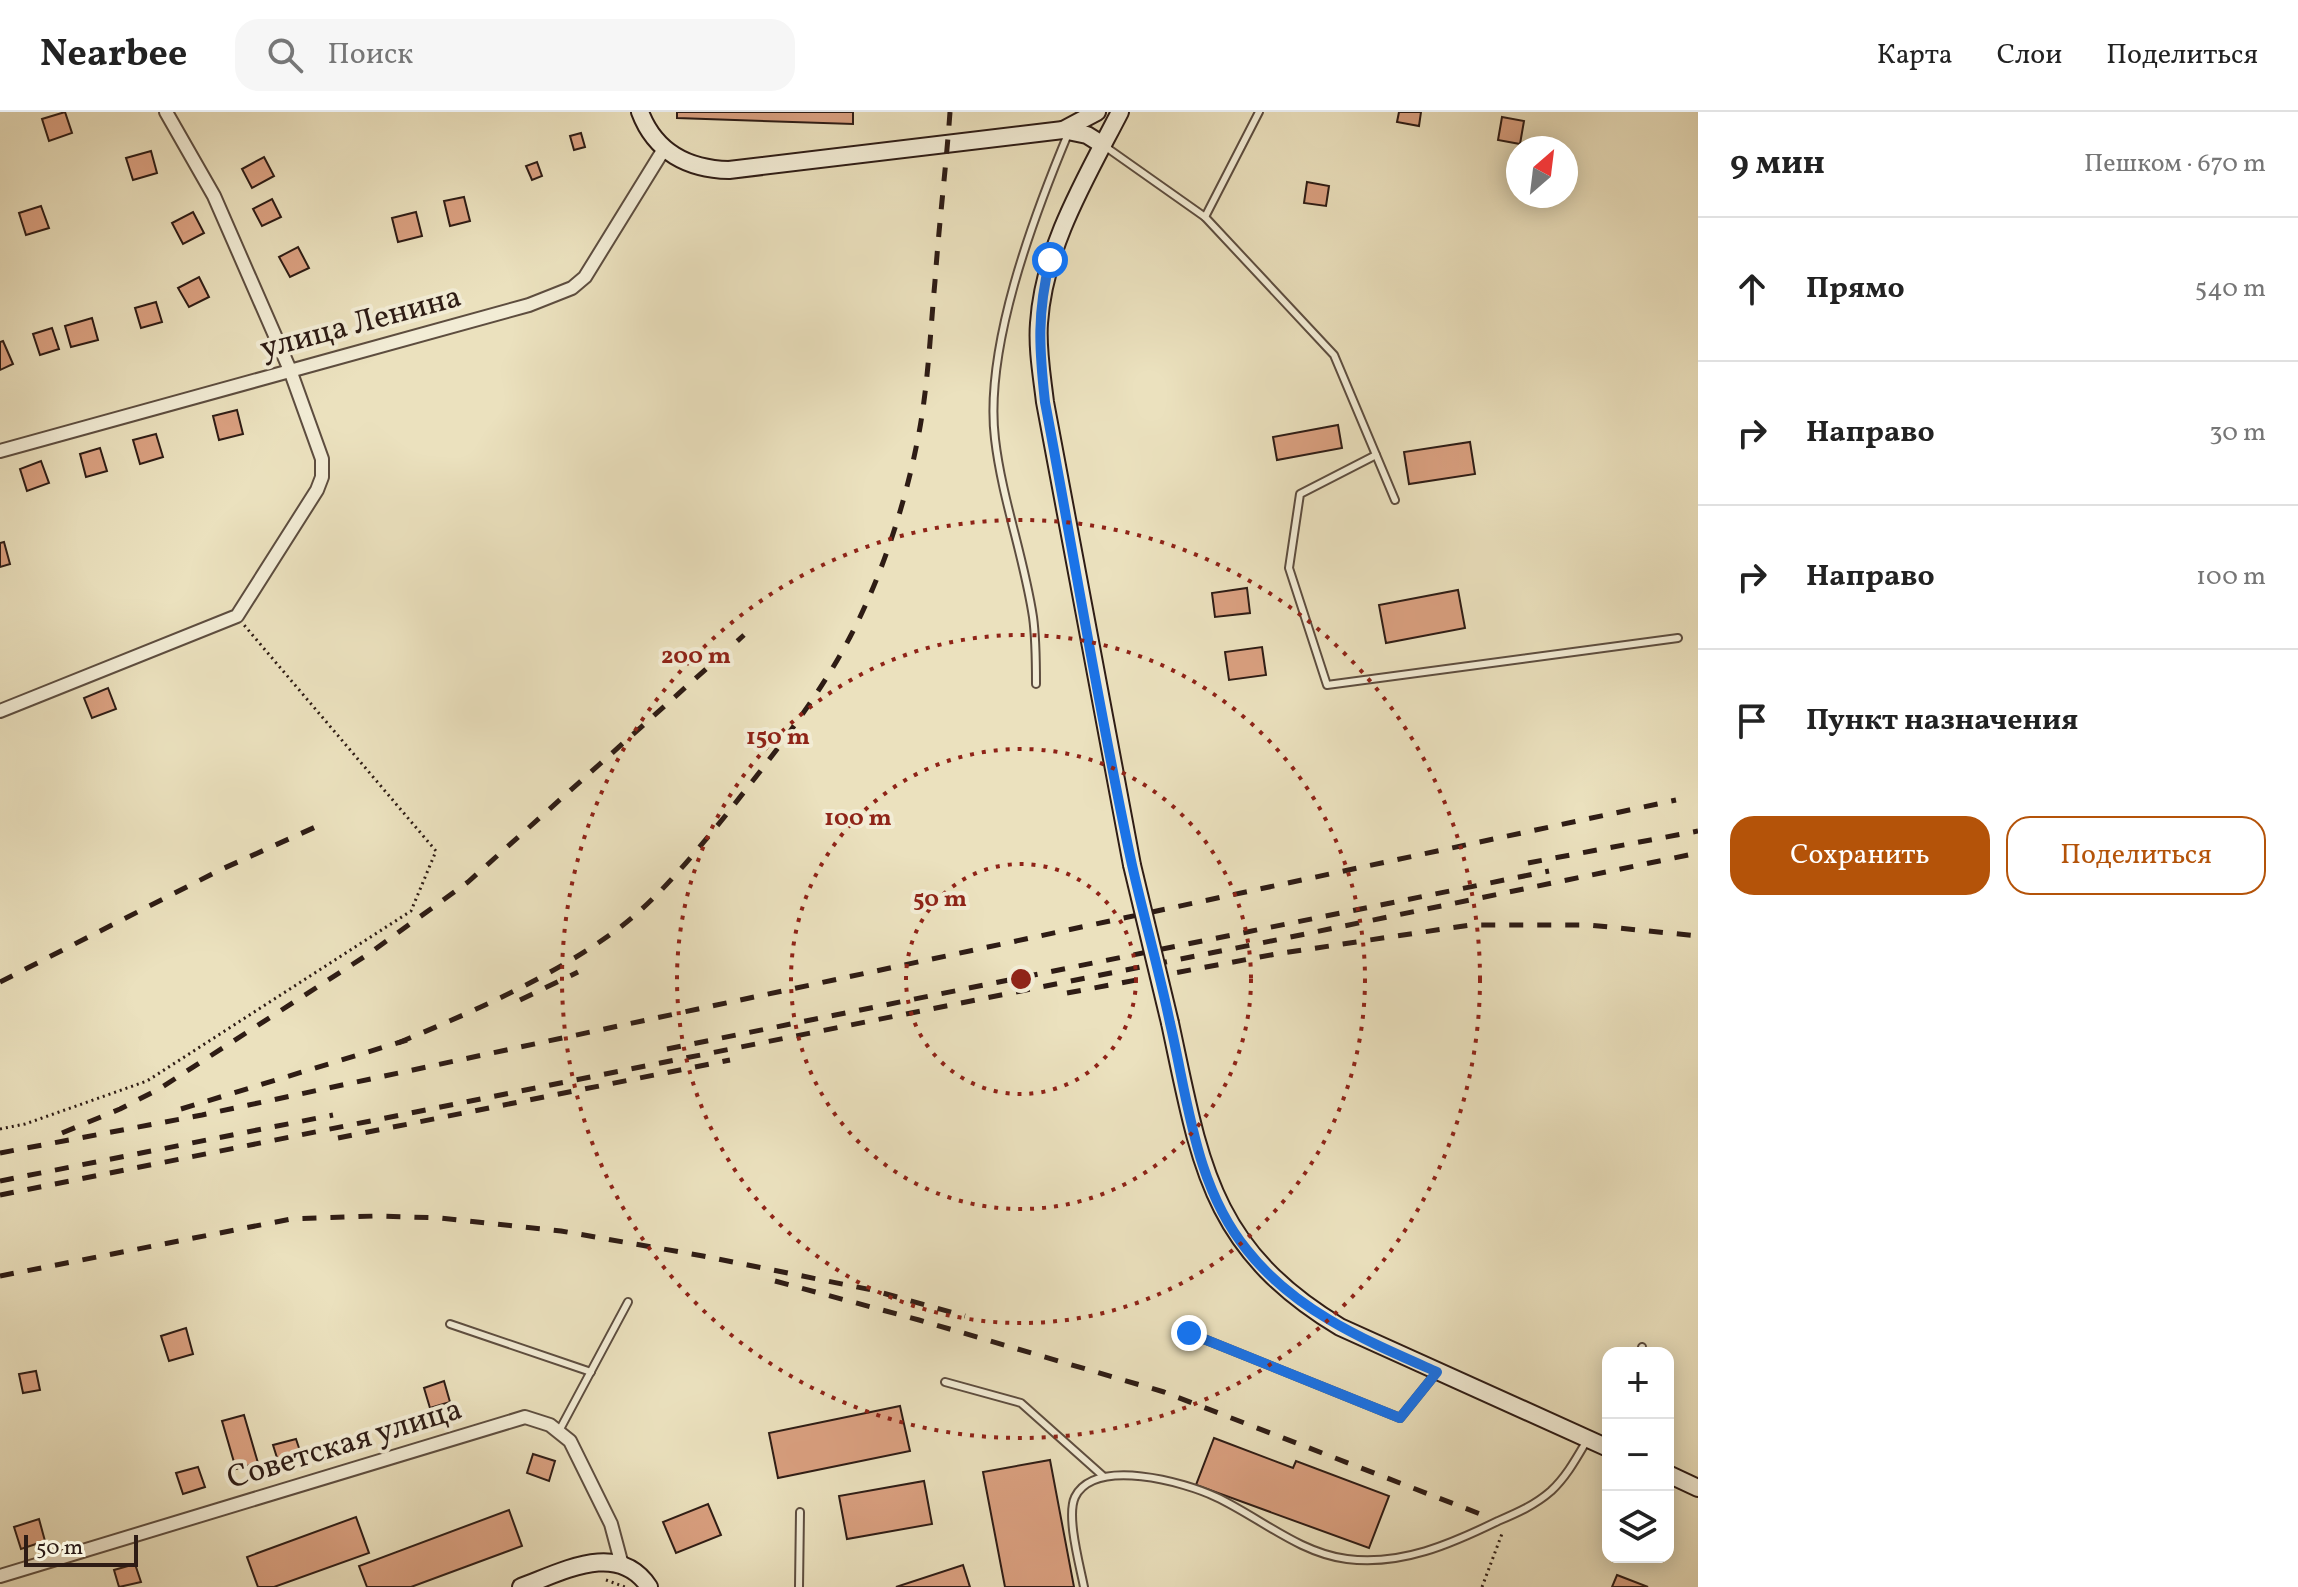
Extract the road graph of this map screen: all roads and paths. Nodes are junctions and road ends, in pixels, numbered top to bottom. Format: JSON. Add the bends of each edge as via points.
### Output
{"nodes":[{"id":1,"x":166,"y":112,"type":"edge"},
{"id":2,"x":640,"y":112,"type":"edge"},
{"id":3,"x":1097,"y":112,"type":"edge"},
{"id":4,"x":1120,"y":112,"type":"edge"},
{"id":5,"x":1259,"y":112,"type":"edge"},
{"id":6,"x":1066,"y":130,"type":"junction"},
{"id":7,"x":1103,"y":145,"type":"junction"},
{"id":8,"x":664,"y":149,"type":"junction"},
{"id":9,"x":1205,"y":217,"type":"junction"},
{"id":10,"x":290,"y":370,"type":"junction"},
{"id":11,"x":0,"y":451,"type":"edge"},
{"id":12,"x":1376,"y":455,"type":"junction"},
{"id":13,"x":1395,"y":500,"type":"dead end"},
{"id":14,"x":237,"y":616,"type":"junction"},
{"id":15,"x":1678,"y":638,"type":"dead end"},
{"id":16,"x":1036,"y":684,"type":"dead end"},
{"id":17,"x":0,"y":711,"type":"edge"},
{"id":18,"x":0,"y":1129,"type":"edge"},
{"id":19,"x":628,"y":1302,"type":"dead end"},
{"id":20,"x":450,"y":1324,"type":"dead end"},
{"id":21,"x":1189,"y":1333,"type":"dead end"},
{"id":22,"x":591,"y":1372,"type":"junction"},
{"id":23,"x":1437,"y":1372,"type":"junction"},
{"id":24,"x":945,"y":1382,"type":"dead end"},
{"id":25,"x":559,"y":1431,"type":"junction"},
{"id":26,"x":1588,"y":1439,"type":"junction"},
{"id":27,"x":1602,"y":1445,"type":"edge"},
{"id":28,"x":1103,"y":1476,"type":"junction"},
{"id":29,"x":1674,"y":1477,"type":"edge"},
{"id":30,"x":1698,"y":1488,"type":"edge"},
{"id":31,"x":800,"y":1512,"type":"dead end"},
{"id":32,"x":1508,"y":1516,"type":"junction"},
{"id":33,"x":622,"y":1565,"type":"junction"},
{"id":34,"x":0,"y":1576,"type":"edge"},
{"id":35,"x":604,"y":1579,"type":"dead end"},
{"id":36,"x":521,"y":1587,"type":"edge"},
{"id":37,"x":625,"y":1587,"type":"edge"},
{"id":38,"x":649,"y":1587,"type":"edge"},
{"id":39,"x":799,"y":1587,"type":"edge"},
{"id":40,"x":1084,"y":1587,"type":"edge"},
{"id":41,"x":1482,"y":1587,"type":"edge"}],
"edges":[{"from":1,"to":10,"type":"street","via":[[214,196]]},
{"from":2,"to":8,"type":"street"},
{"from":3,"to":6,"type":"street"},
{"from":4,"to":7,"type":"street"},
{"from":5,"to":9,"type":"lane"},
{"from":6,"to":7,"type":"street"},
{"from":6,"to":8,"type":"street","via":[[729,170],[695,166]]},
{"from":6,"to":16,"type":"lane","via":[[1016,280],[993,413],[1034,619]]},
{"from":7,"to":9,"type":"lane"},
{"from":7,"to":23,"type":"street","bridge":true,"via":[[1050,260],[1042,294],[1045,402],[1132,865],[1195,1138],[1208,1181],[1245,1248],[1285,1289],[1340,1327]]},
{"from":8,"to":10,"type":"street","name":"улица Ленина","via":[[597,261],[572,288],[529,305]]},
{"from":9,"to":12,"type":"lane","via":[[1334,355]]},
{"from":10,"to":11,"type":"street","name":"улица Ленина"},
{"from":10,"to":14,"type":"street","via":[[322,459],[322,477]]},
{"from":12,"to":13,"type":"lane"},
{"from":12,"to":15,"type":"lane","via":[[1300,494],[1289,568],[1327,685]]},
{"from":14,"to":17,"type":"street"},
{"from":14,"to":18,"type":"path","via":[[436,851],[411,911],[147,1081]]},
{"from":19,"to":22,"type":"lane"},
{"from":20,"to":22,"type":"lane"},
{"from":21,"to":23,"type":"lane","via":[[1400,1418]]},
{"from":22,"to":25,"type":"lane"},
{"from":23,"to":26,"type":"street"},
{"from":24,"to":28,"type":"lane","via":[[1021,1403]]},
{"from":25,"to":33,"type":"street","via":[[570,1441],[598,1495]]},
{"from":25,"to":34,"type":"street","name":"Советская улица","via":[[525,1417]]},
{"from":26,"to":27,"type":"street"},
{"from":26,"to":32,"type":"lane","via":[[1552,1490]]},
{"from":28,"to":32,"type":"lane","via":[[1139,1476],[1194,1489],[1297,1543],[1346,1559],[1392,1559],[1446,1546]]},
{"from":28,"to":40,"type":"lane","via":[[1074,1498],[1072,1521]]},
{"from":29,"to":30,"type":"street"},
{"from":31,"to":39,"type":"lane"},
{"from":32,"to":41,"type":"path"},
{"from":33,"to":36,"type":"street","via":[[584,1564]]},
{"from":33,"to":38,"type":"street"},
{"from":35,"to":37,"type":"path"}]}
